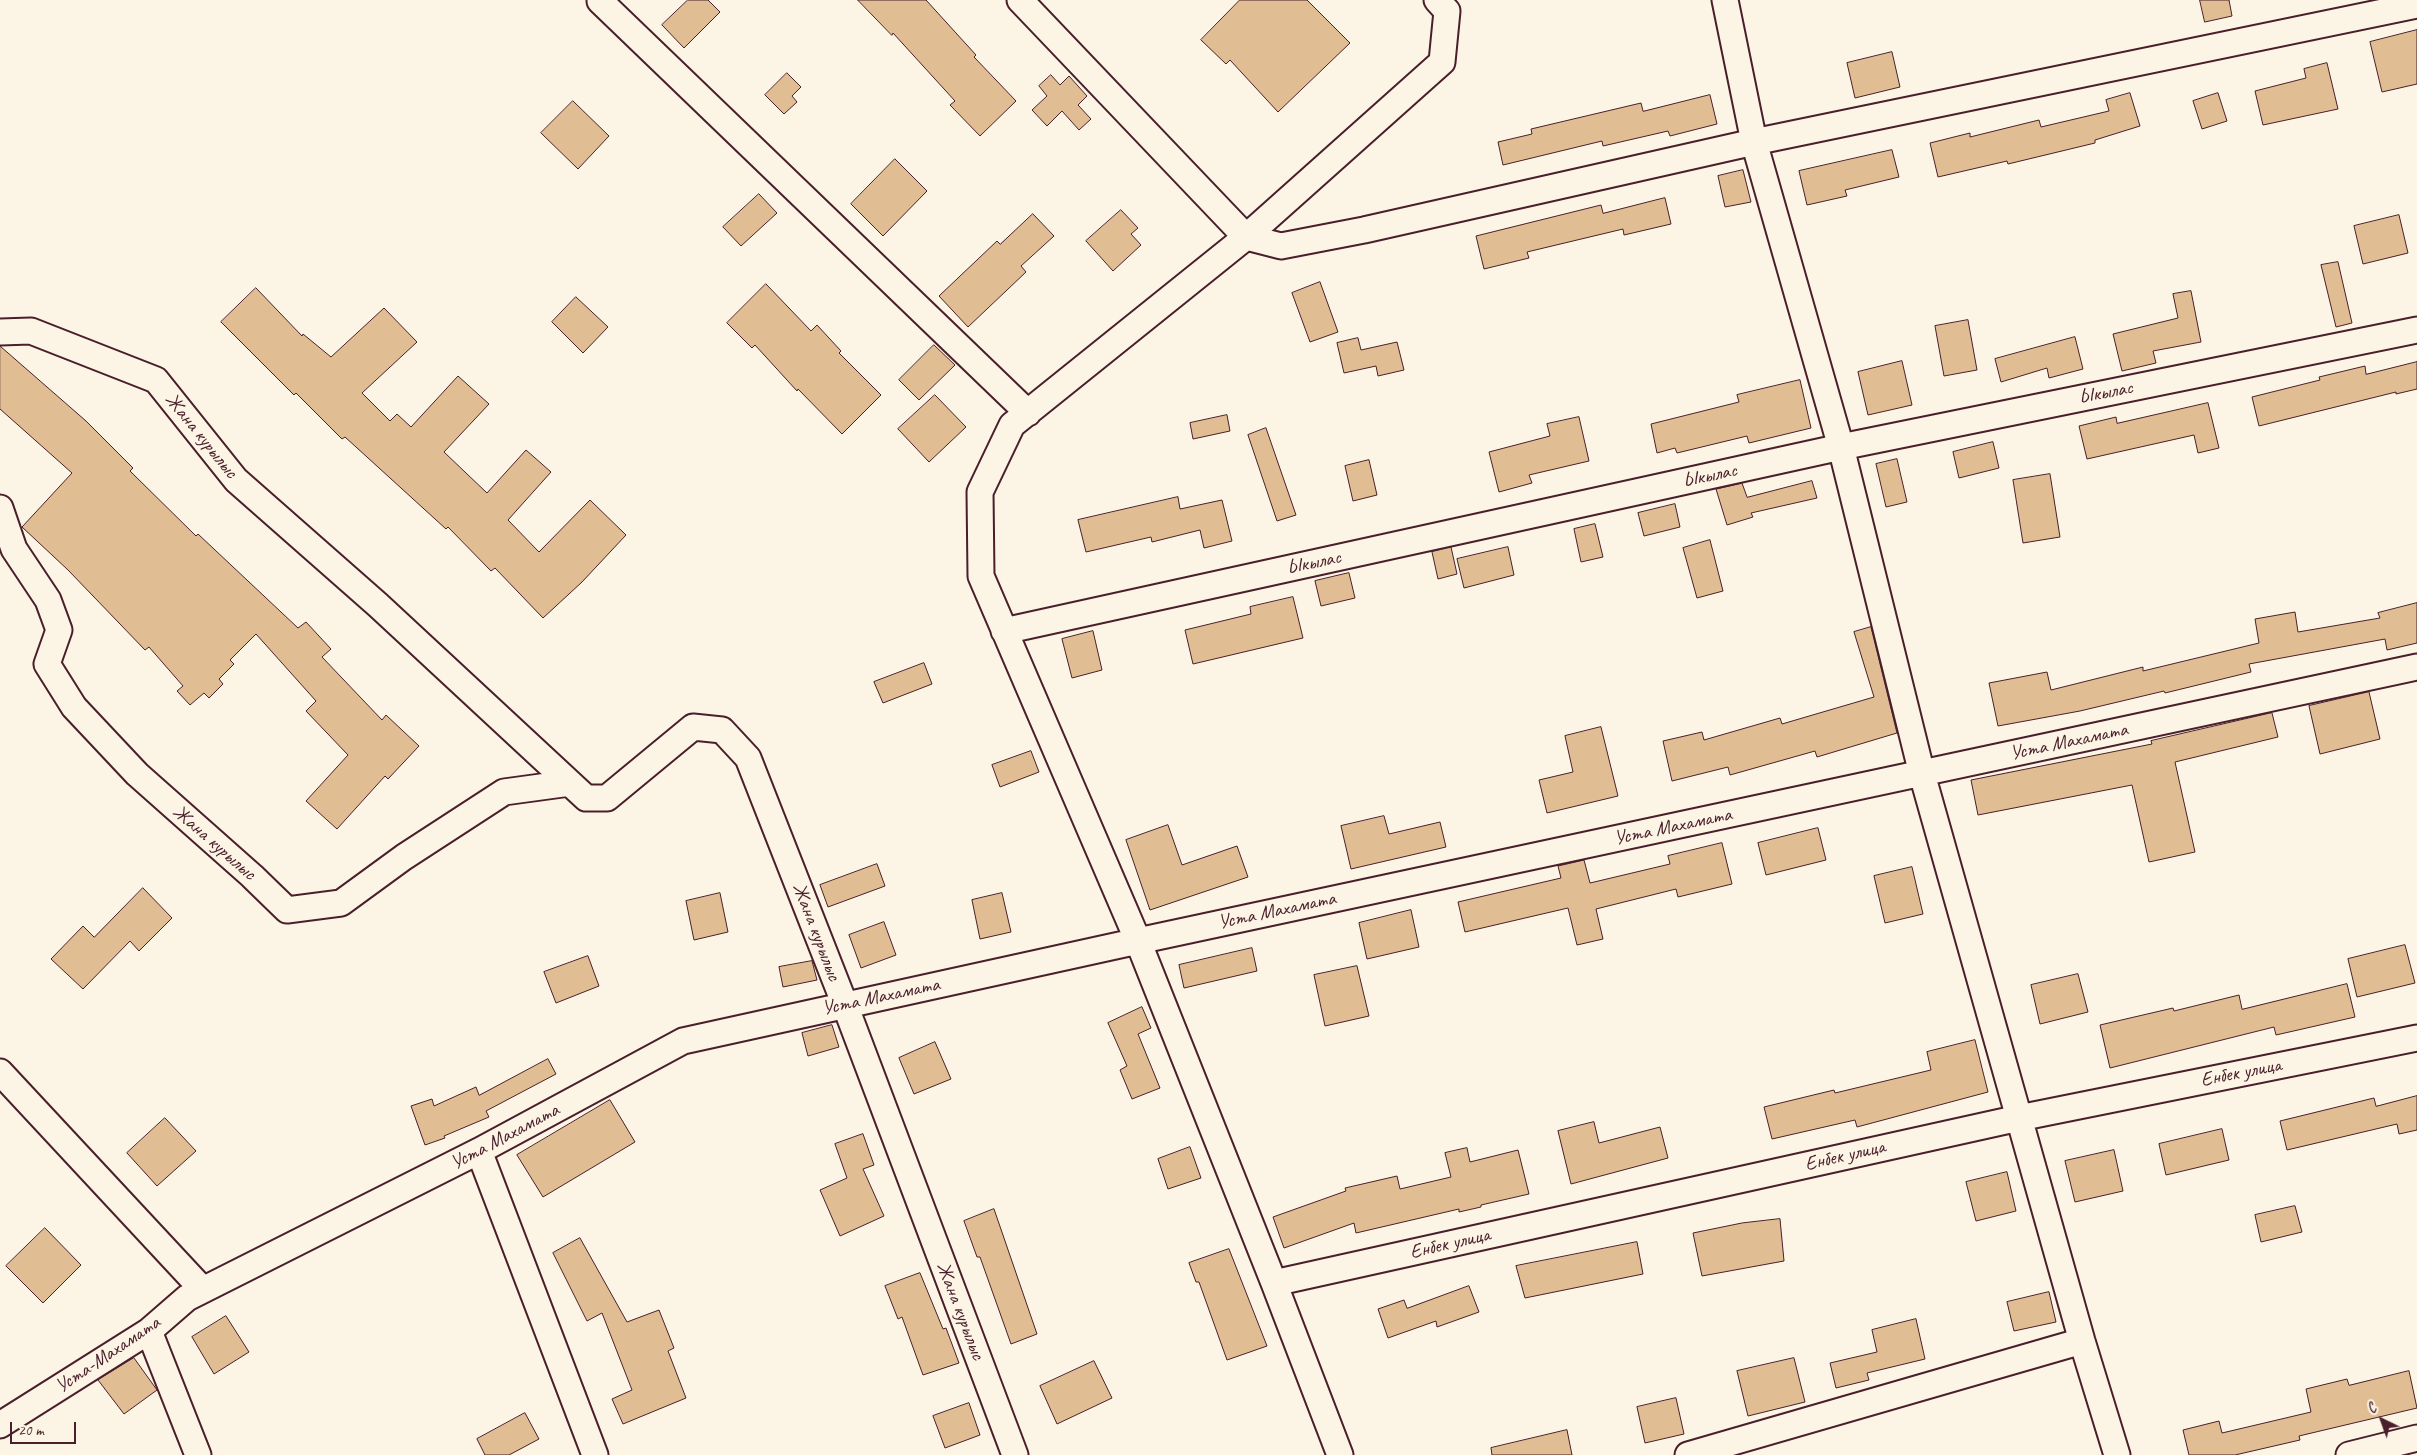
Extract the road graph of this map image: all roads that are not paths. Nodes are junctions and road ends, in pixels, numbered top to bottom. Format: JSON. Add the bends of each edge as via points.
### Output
{"nodes":[{"id":1,"x":1020,"y":0,"type":"edge"},
{"id":2,"x":1437,"y":0,"type":"edge"},
{"id":3,"x":1725,"y":0,"type":"edge"},
{"id":4,"x":600,"y":2,"type":"dead end"},
{"id":5,"x":2417,"y":5,"type":"edge"},
{"id":6,"x":1754,"y":142,"type":"junction"},
{"id":7,"x":1246,"y":237,"type":"junction"},
{"id":8,"x":2417,"y":330,"type":"edge"},
{"id":9,"x":0,"y":332,"type":"edge"},
{"id":10,"x":1028,"y":412,"type":"junction"},
{"id":11,"x":1841,"y":447,"type":"junction"},
{"id":12,"x":0,"y":508,"type":"edge"},
{"id":13,"x":1004,"y":632,"type":"junction"},
{"id":14,"x":2417,"y":667,"type":"edge"},
{"id":15,"x":1922,"y":774,"type":"junction"},
{"id":16,"x":570,"y":783,"type":"junction"},
{"id":17,"x":1138,"y":941,"type":"junction"},
{"id":18,"x":845,"y":1005,"type":"junction"},
{"id":19,"x":2417,"y":1038,"type":"edge"},
{"id":20,"x":0,"y":1072,"type":"edge"},
{"id":21,"x":2020,"y":1118,"type":"junction"},
{"id":22,"x":479,"y":1151,"type":"junction"},
{"id":23,"x":1274,"y":1283,"type":"junction"},
{"id":24,"x":195,"y":1294,"type":"junction"},
{"id":25,"x":149,"y":1331,"type":"junction"},
{"id":26,"x":2082,"y":1341,"type":"junction"},
{"id":27,"x":0,"y":1425,"type":"edge"},
{"id":28,"x":2417,"y":1438,"type":"edge"},
{"id":29,"x":198,"y":1455,"type":"edge"},
{"id":30,"x":595,"y":1455,"type":"edge"},
{"id":31,"x":1015,"y":1455,"type":"edge"},
{"id":32,"x":1340,"y":1455,"type":"edge"},
{"id":33,"x":1688,"y":1455,"type":"edge"},
{"id":34,"x":2117,"y":1455,"type":"edge"},
{"id":35,"x":2349,"y":1455,"type":"edge"}],
"edges":[{"from":1,"to":7,"type":"street"},
{"from":2,"to":7,"type":"street","via":[[1447,11],[1442,62]]},
{"from":3,"to":6,"type":"street"},
{"from":4,"to":10,"type":"street"},
{"from":5,"to":6,"type":"street"},
{"from":6,"to":7,"type":"street","via":[[1282,246]]},
{"from":6,"to":11,"type":"street"},
{"from":7,"to":10,"type":"street"},
{"from":8,"to":11,"type":"street","name":"Ыкылас"},
{"from":9,"to":16,"type":"street","name":"Жана курылыс","via":[[31,331],[156,380],[236,480],[378,605]]},
{"from":10,"to":13,"type":"street","via":[[1012,425],[980,492],[981,576]]},
{"from":11,"to":13,"type":"street","name":"Ыкылас"},
{"from":11,"to":15,"type":"street"},
{"from":12,"to":16,"type":"street","name":"Жана курылыс","via":[[14,549],[48,600],[58,630],[47,664],[74,707],[137,774],[287,910],[340,903],[504,792]]},
{"from":13,"to":17,"type":"street"},
{"from":14,"to":15,"type":"street","name":"Уста Махамата"},
{"from":15,"to":17,"type":"street","name":"Уста Махамата"},
{"from":15,"to":21,"type":"street"},
{"from":16,"to":18,"type":"street","name":"Жана курылыс","via":[[586,798],[608,798],[693,727],[722,730],[748,758]]},
{"from":17,"to":18,"type":"street","name":"Уста Махамата"},
{"from":17,"to":23,"type":"street"},
{"from":18,"to":22,"type":"street","name":"Уста Махамата","via":[[684,1041]]},
{"from":18,"to":31,"type":"street","name":"Жана курылыс"},
{"from":19,"to":21,"type":"street","name":"Енбек улица"},
{"from":20,"to":24,"type":"street"},
{"from":21,"to":23,"type":"street","name":"Енбек улица"},
{"from":21,"to":26,"type":"street"},
{"from":22,"to":24,"type":"street","name":"Уста Махамата"},
{"from":22,"to":30,"type":"street"},
{"from":23,"to":32,"type":"street"},
{"from":24,"to":25,"type":"street","name":"Уста-Махамата"},
{"from":25,"to":27,"type":"street","name":"Уста-Махамата"},
{"from":25,"to":29,"type":"street"},
{"from":26,"to":33,"type":"street"},
{"from":26,"to":34,"type":"street"},
{"from":28,"to":35,"type":"street"}]}
